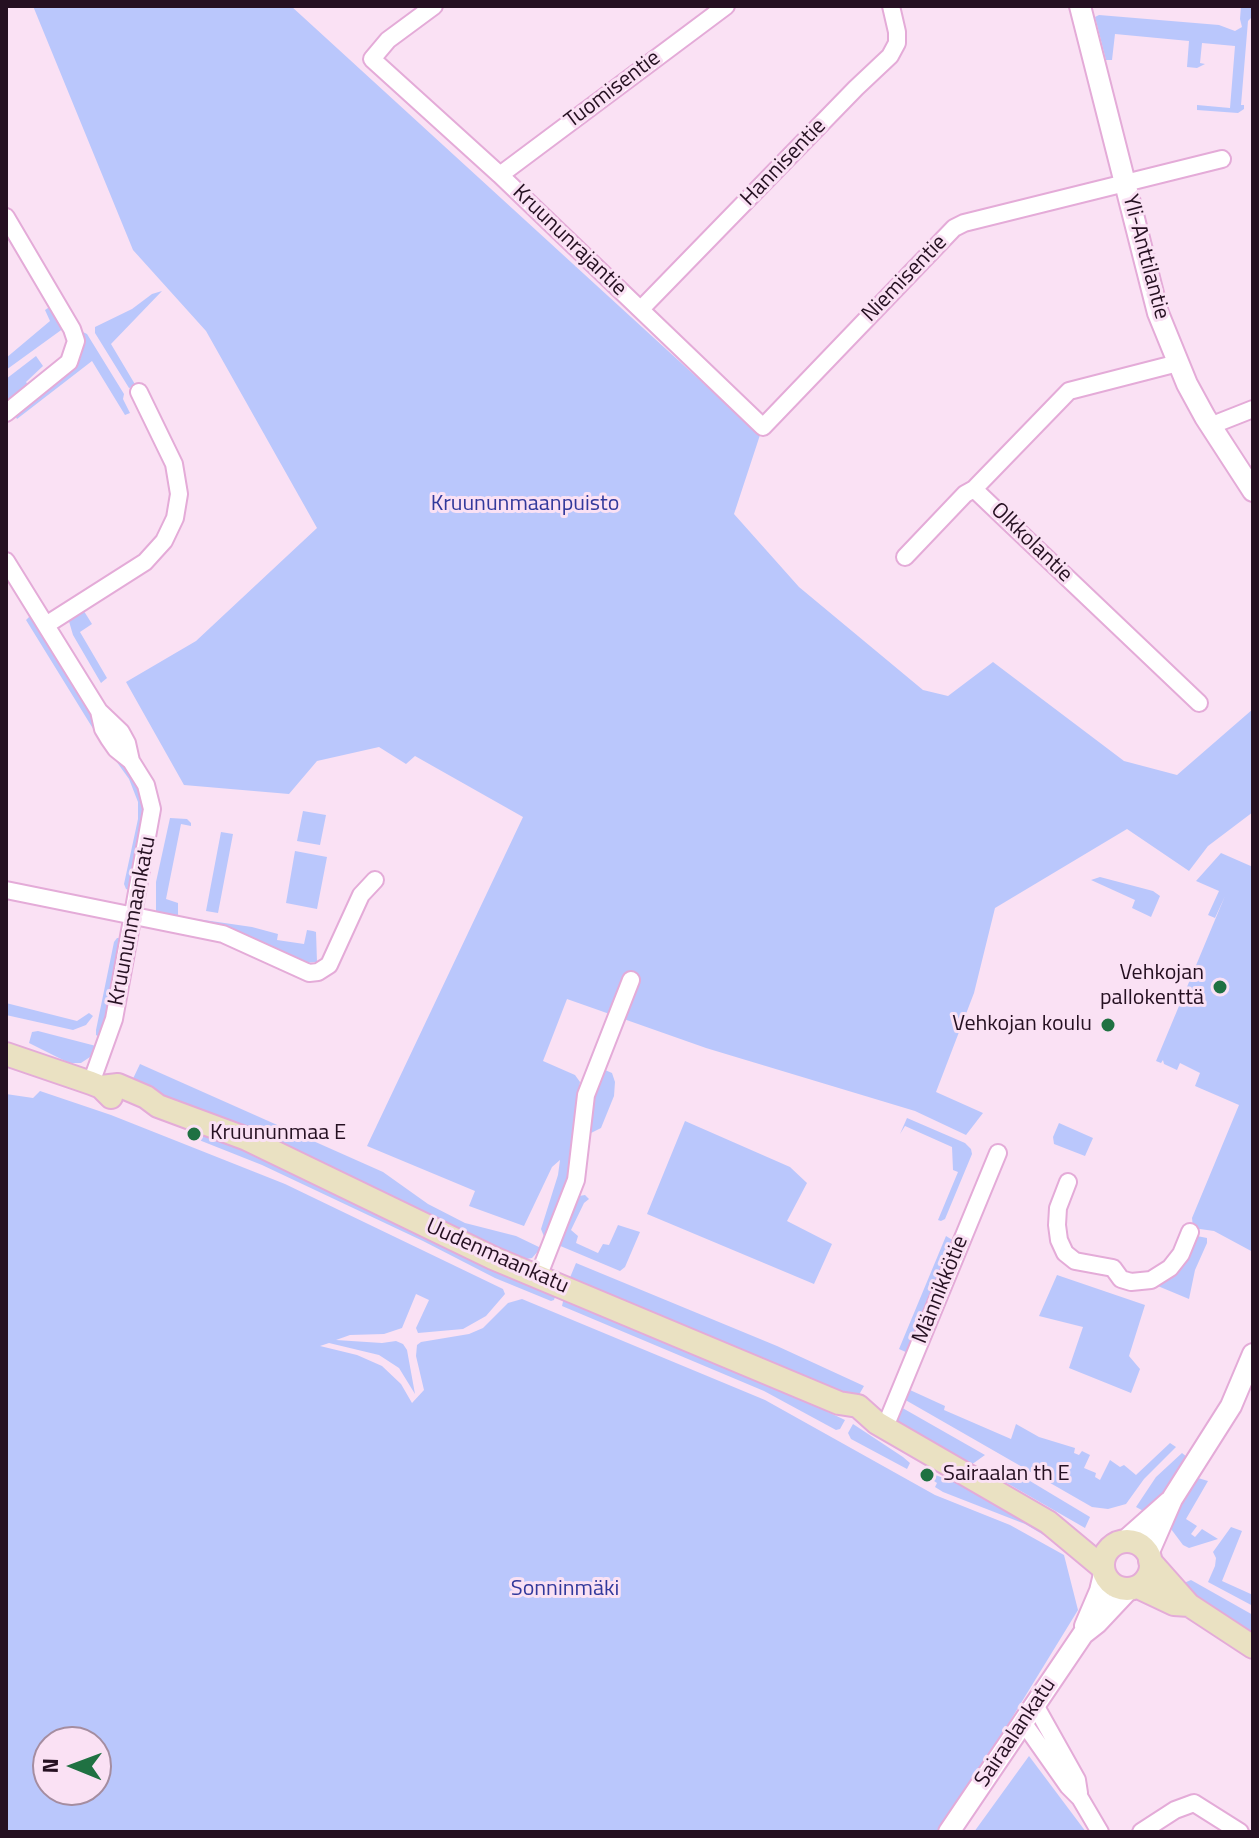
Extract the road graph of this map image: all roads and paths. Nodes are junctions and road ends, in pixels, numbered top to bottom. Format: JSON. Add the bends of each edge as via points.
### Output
{"nodes":[{"id":1,"x":434,"y":6,"type":"edge"},
{"id":2,"x":726,"y":6,"type":"edge"},
{"id":3,"x":891,"y":6,"type":"edge"},
{"id":4,"x":1080,"y":6,"type":"edge"},
{"id":5,"x":1222,"y":159,"type":"dead end"},
{"id":6,"x":500,"y":175,"type":"junction"},
{"id":7,"x":1124,"y":182,"type":"junction"},
{"id":8,"x":6,"y":217,"type":"edge"},
{"id":9,"x":641,"y":309,"type":"junction"},
{"id":10,"x":1178,"y":363,"type":"junction"},
{"id":11,"x":139,"y":392,"type":"dead end"},
{"id":12,"x":1253,"y":409,"type":"edge"},
{"id":13,"x":6,"y":413,"type":"edge"},
{"id":14,"x":763,"y":427,"type":"joint"},
{"id":15,"x":1213,"y":429,"type":"junction"},
{"id":16,"x":974,"y":489,"type":"junction"},
{"id":17,"x":1253,"y":491,"type":"edge"},
{"id":18,"x":905,"y":557,"type":"dead end"},
{"id":19,"x":6,"y":561,"type":"edge"},
{"id":20,"x":46,"y":625,"type":"junction"},
{"id":21,"x":1199,"y":703,"type":"dead end"},
{"id":22,"x":375,"y":880,"type":"dead end"},
{"id":23,"x":6,"y":890,"type":"edge"},
{"id":24,"x":134,"y":917,"type":"junction"},
{"id":25,"x":631,"y":980,"type":"dead end"},
{"id":26,"x":6,"y":1054,"type":"edge"},
{"id":27,"x":96,"y":1085,"type":"junction"},
{"id":28,"x":998,"y":1153,"type":"dead end"},
{"id":29,"x":1068,"y":1182,"type":"dead end"},
{"id":30,"x":1190,"y":1232,"type":"dead end"},
{"id":31,"x":538,"y":1277,"type":"junction"},
{"id":32,"x":1253,"y":1354,"type":"edge"},
{"id":33,"x":881,"y":1425,"type":"junction"},
{"id":34,"x":1172,"y":1499,"type":"junction"},
{"id":35,"x":1048,"y":1522,"type":"junction"},
{"id":36,"x":1122,"y":1542,"type":"junction"},
{"id":37,"x":1149,"y":1557,"type":"junction"},
{"id":38,"x":1103,"y":1570,"type":"junction"},
{"id":39,"x":1133,"y":1588,"type":"junction"},
{"id":40,"x":1189,"y":1605,"type":"junction"},
{"id":41,"x":1083,"y":1634,"type":"junction"},
{"id":42,"x":1253,"y":1647,"type":"edge"},
{"id":43,"x":1029,"y":1713,"type":"junction"},
{"id":44,"x":949,"y":1832,"type":"edge"},
{"id":45,"x":1100,"y":1832,"type":"edge"},
{"id":46,"x":1141,"y":1832,"type":"edge"},
{"id":47,"x":1240,"y":1832,"type":"edge"}],
"edges":[{"from":1,"to":6,"type":"street","name":"Kruununrajantie","via":[[388,40],[372,59]]},
{"from":2,"to":6,"type":"street","name":"Tuomisentie"},
{"from":3,"to":9,"type":"street","name":"Hannisentie","via":[[897,43],[890,56]]},
{"from":4,"to":7,"type":"street","name":"Yli-Anttilantie"},
{"from":5,"to":7,"type":"street","name":"Niemisentie"},
{"from":6,"to":9,"type":"street","name":"Kruununrajantie"},
{"from":7,"to":10,"type":"street","name":"Yli-Anttilantie","via":[[1158,313]]},
{"from":7,"to":14,"type":"street","name":"Niemisentie","via":[[954,228]]},
{"from":8,"to":13,"type":"street","via":[[76,341],[69,362]]},
{"from":9,"to":14,"type":"street","name":"Kruununrajantie"},
{"from":10,"to":15,"type":"street","name":"Yli-Anttilantie"},
{"from":10,"to":16,"type":"street","name":"Olkkolantie","via":[[1069,391]]},
{"from":11,"to":20,"type":"street","via":[[174,464],[179,494],[175,518],[145,562]]},
{"from":12,"to":15,"type":"street"},
{"from":15,"to":17,"type":"street","name":"Yli-Anttilantie"},
{"from":16,"to":18,"type":"street"},
{"from":16,"to":21,"type":"street","name":"Olkkolantie"},
{"from":19,"to":20,"type":"street","name":"Kruununmaankatu"},
{"from":20,"to":24,"type":"street","name":"Kruununmaankatu","via":[[99,711],[121,732],[146,785],[152,809]]},
{"from":22,"to":24,"type":"street","via":[[361,895],[329,965],[318,972],[300,970],[223,934]]},
{"from":23,"to":24,"type":"street"},
{"from":24,"to":27,"type":"street","name":"Kruununmaankatu"},
{"from":25,"to":31,"type":"street","via":[[586,1095],[576,1180]]},
{"from":26,"to":27,"type":"main road","name":"Uudenmaankatu"},
{"from":27,"to":31,"type":"main road","name":"Uudenmaankatu","via":[[120,1101],[141,1108],[158,1106],[247,1139]]},
{"from":28,"to":33,"type":"street","name":"Männikkötie"},
{"from":29,"to":30,"type":"street","via":[[1057,1225],[1065,1253],[1075,1261],[1113,1268],[1131,1282],[1151,1280],[1170,1268]]},
{"from":31,"to":33,"type":"main road","name":"Uudenmaankatu","via":[[839,1403],[845,1414],[860,1422]]},
{"from":32,"to":34,"type":"street","via":[[1224,1419]]},
{"from":33,"to":35,"type":"main road","name":"Uudenmaankatu"},
{"from":34,"to":36,"type":"street"},
{"from":34,"to":37,"type":"street"},
{"from":35,"to":36,"type":"main road","name":"Uudenmaankatu"},
{"from":35,"to":38,"type":"main road","name":"Uudenmaankatu"},
{"from":36,"to":37,"type":"main road","via":[[1138,1544]]},
{"from":36,"to":38,"type":"main road","via":[[1107,1551]]},
{"from":37,"to":39,"type":"main road","via":[[1148,1576]]},
{"from":37,"to":40,"type":"main road"},
{"from":38,"to":39,"type":"main road","via":[[1113,1586]]},
{"from":38,"to":41,"type":"street","name":"Sairaalankatu"},
{"from":39,"to":40,"type":"main road"},
{"from":39,"to":41,"type":"street","name":"Sairaalankatu"},
{"from":40,"to":42,"type":"main road"},
{"from":41,"to":43,"type":"street","name":"Sairaalankatu"},
{"from":43,"to":44,"type":"street","name":"Sairaalankatu"},
{"from":43,"to":45,"type":"street","via":[[1077,1780],[1080,1798]]},
{"from":46,"to":47,"type":"street","via":[[1194,1803]]}]}
